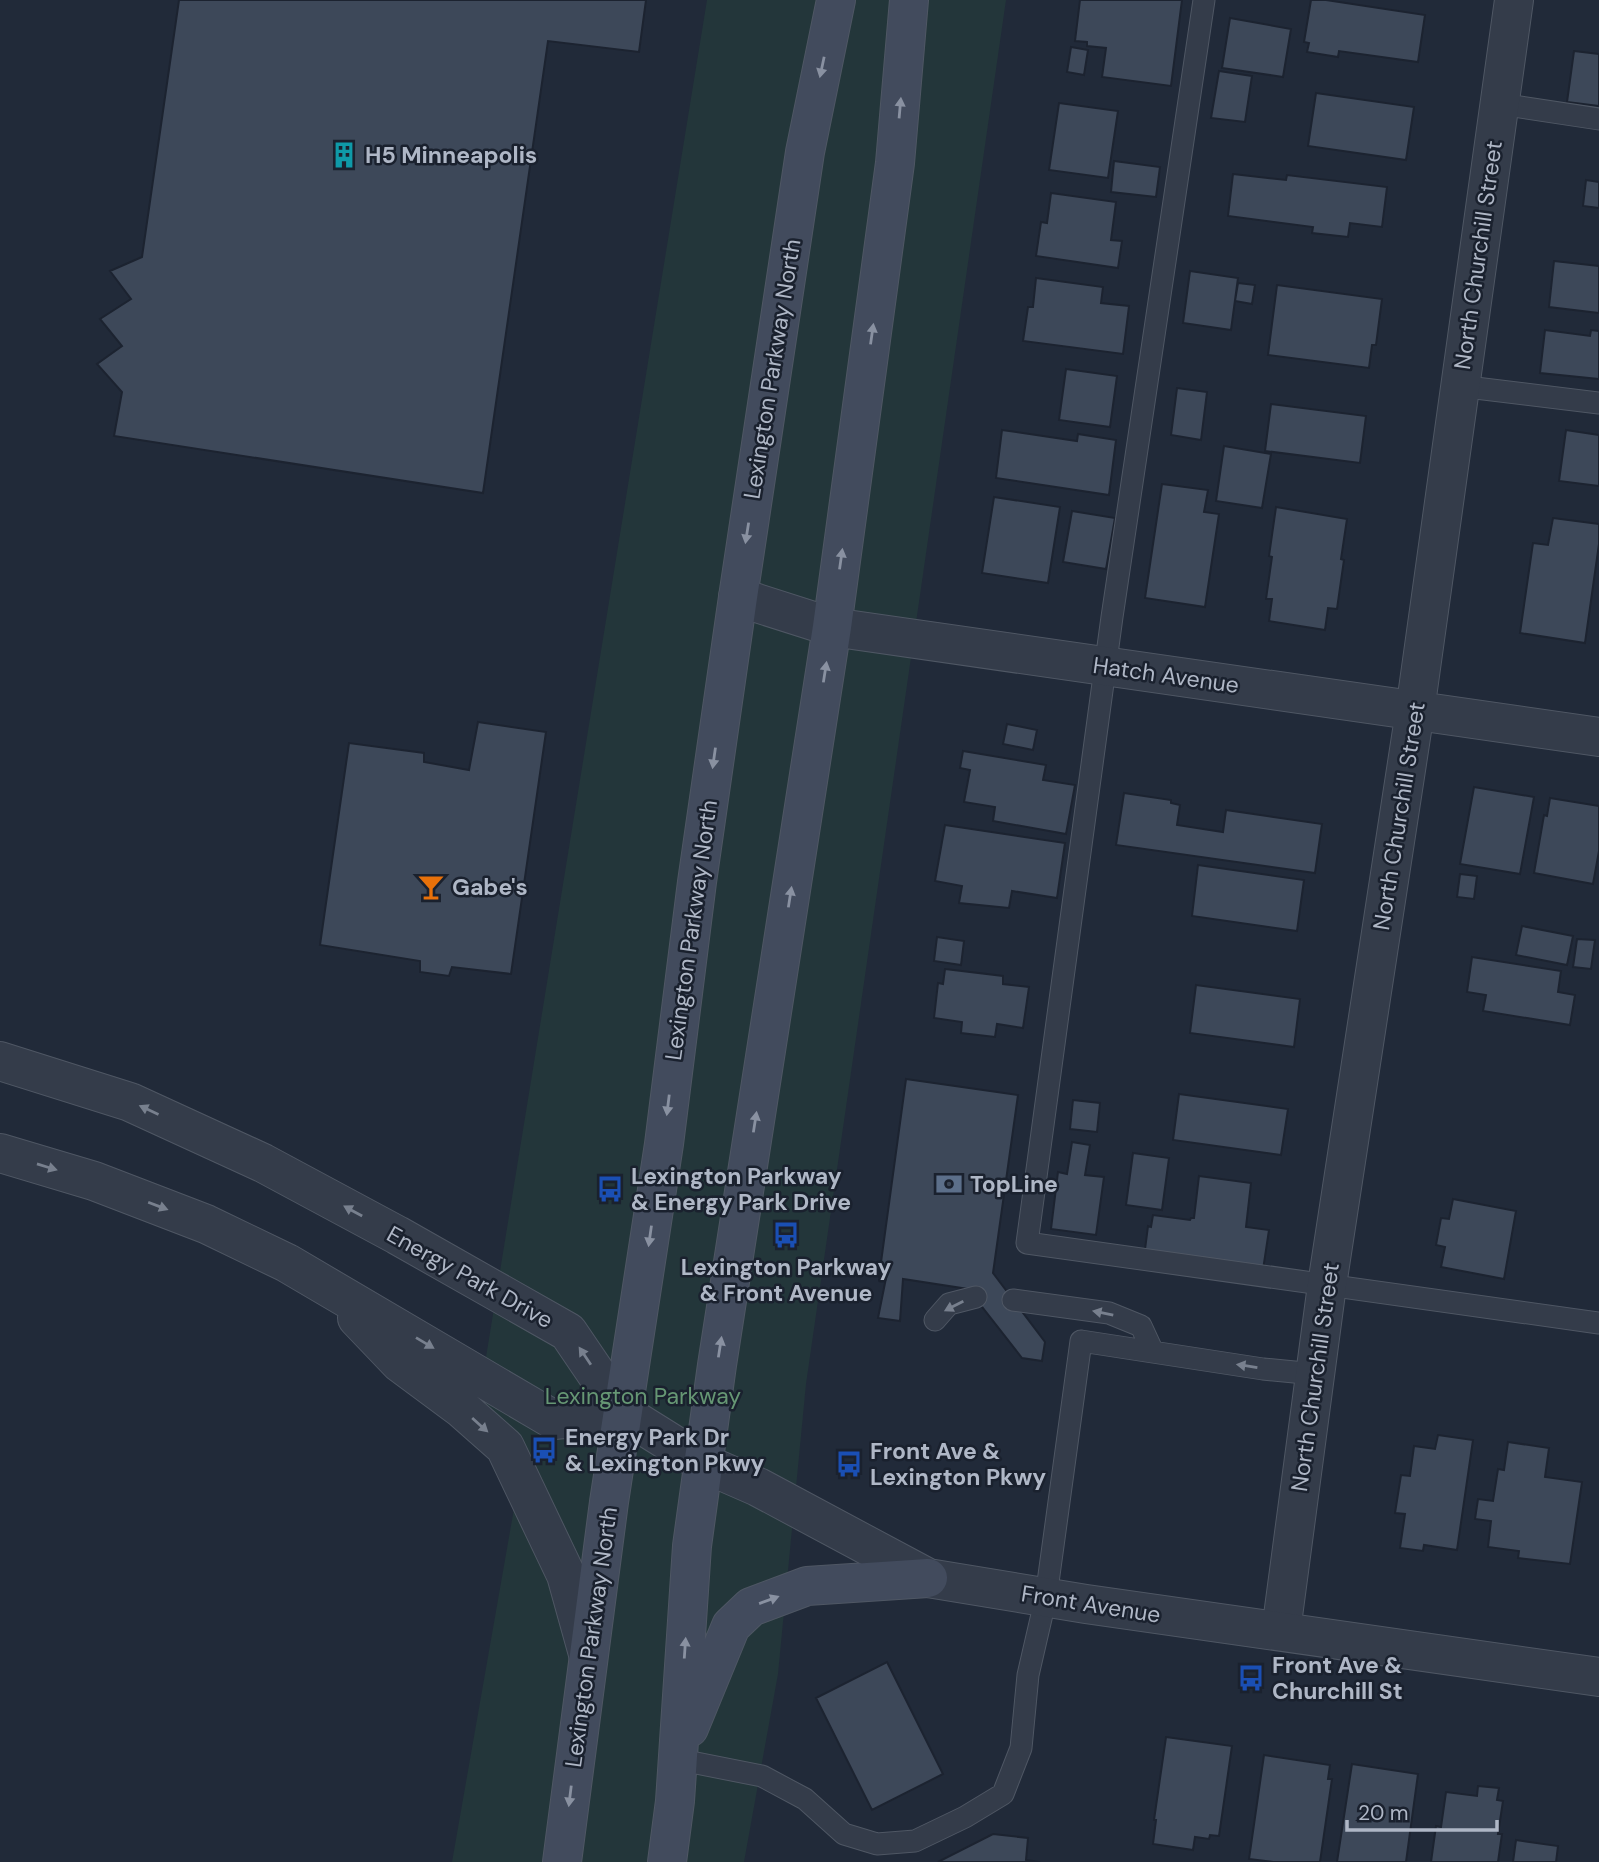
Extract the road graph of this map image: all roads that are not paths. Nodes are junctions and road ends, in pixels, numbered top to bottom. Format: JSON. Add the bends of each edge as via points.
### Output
{"nodes":[{"id":1,"x":836,"y":0,"type":"edge"},
{"id":2,"x":909,"y":0,"type":"edge"},
{"id":3,"x":1204,"y":0,"type":"edge"},
{"id":4,"x":1514,"y":0,"type":"edge"},
{"id":5,"x":1500,"y":104,"type":"junction"},
{"id":6,"x":1599,"y":120,"type":"edge"},
{"id":7,"x":1459,"y":386,"type":"junction"},
{"id":8,"x":1599,"y":403,"type":"edge"},
{"id":9,"x":737,"y":597,"type":"junction"},
{"id":10,"x":832,"y":627,"type":"junction"},
{"id":11,"x":1105,"y":666,"type":"junction"},
{"id":12,"x":1415,"y":710,"type":"junction"},
{"id":13,"x":1599,"y":737,"type":"edge"},
{"id":14,"x":0,"y":1061,"type":"edge"},
{"id":15,"x":0,"y":1153,"type":"edge"},
{"id":16,"x":321,"y":1282,"type":"junction"},
{"id":17,"x":1327,"y":1285,"type":"junction"},
{"id":18,"x":976,"y":1297,"type":"dead end"},
{"id":19,"x":1013,"y":1300,"type":"dead end"},
{"id":20,"x":935,"y":1320,"type":"dead end"},
{"id":21,"x":1599,"y":1323,"type":"edge"},
{"id":22,"x":1153,"y":1352,"type":"junction"},
{"id":23,"x":1315,"y":1374,"type":"junction"},
{"id":24,"x":623,"y":1413,"type":"junction"},
{"id":25,"x":703,"y":1463,"type":"junction"},
{"id":26,"x":928,"y":1578,"type":"junction"},
{"id":27,"x":1046,"y":1597,"type":"junction"},
{"id":28,"x":1281,"y":1632,"type":"junction"},
{"id":29,"x":588,"y":1654,"type":"junction"},
{"id":30,"x":1599,"y":1676,"type":"edge"},
{"id":31,"x":676,"y":1759,"type":"junction"},
{"id":32,"x":562,"y":1862,"type":"edge"},
{"id":33,"x":667,"y":1862,"type":"edge"}],
"edges":[{"from":1,"to":9,"type":"main road","name":"Lexington Parkway North","one_way":true,"via":[[805,152]]},
{"from":10,"to":2,"type":"main road","one_way":true,"via":[[895,163]]},
{"from":3,"to":11,"type":"lane"},
{"from":4,"to":5,"type":"street","name":"North Churchill Street"},
{"from":5,"to":6,"type":"lane"},
{"from":5,"to":7,"type":"street","name":"North Churchill Street"},
{"from":7,"to":8,"type":"lane"},
{"from":7,"to":12,"type":"street","name":"North Churchill Street"},
{"from":9,"to":10,"type":"street","name":"Hatch Avenue"},
{"from":9,"to":24,"type":"main road","name":"Lexington Parkway North","one_way":true},
{"from":10,"to":11,"type":"street","name":"Hatch Avenue"},
{"from":25,"to":10,"type":"main road","one_way":true},
{"from":11,"to":12,"type":"street","name":"Hatch Avenue"},
{"from":11,"to":17,"type":"lane","via":[[1027,1243]]},
{"from":12,"to":13,"type":"street","name":"Hatch Avenue"},
{"from":12,"to":17,"type":"street","name":"North Churchill Street"},
{"from":24,"to":14,"type":"street","name":"Energy Park Drive","one_way":true,"via":[[568,1332],[557,1325],[263,1163],[130,1102]]},
{"from":15,"to":16,"type":"street","one_way":true,"via":[[94,1181],[206,1224]]},
{"from":16,"to":24,"type":"street","one_way":true,"via":[[554,1420]]},
{"from":16,"to":29,"type":"street","one_way":true,"via":[[400,1363],[505,1447],[566,1575]]},
{"from":17,"to":21,"type":"lane"},
{"from":17,"to":23,"type":"street","name":"North Churchill Street"},
{"from":18,"to":20,"type":"lane","one_way":true,"via":[[950,1304]]},
{"from":22,"to":19,"type":"lane","one_way":true,"via":[[1141,1326],[1109,1313]]},
{"from":23,"to":22,"type":"lane","one_way":true},
{"from":22,"to":27,"type":"lane","via":[[1081,1341]]},
{"from":23,"to":28,"type":"street","name":"North Churchill Street"},
{"from":24,"to":25,"type":"street","name":"Front Avenue"},
{"from":24,"to":29,"type":"main road","name":"Lexington Parkway North"},
{"from":25,"to":26,"type":"street","name":"Front Avenue","via":[[758,1487]]},
{"from":31,"to":25,"type":"main road","one_way":true},
{"from":26,"to":27,"type":"street","name":"Front Avenue"},
{"from":31,"to":26,"type":"main road","one_way":true,"via":[[731,1626],[751,1607],[807,1586]]},
{"from":27,"to":28,"type":"street","name":"Front Avenue"},
{"from":27,"to":31,"type":"lane","via":[[1028,1675],[1021,1748],[1003,1794],[915,1841],[877,1844],[844,1834],[805,1799],[762,1776]]},
{"from":28,"to":30,"type":"street","name":"Front Avenue"},
{"from":29,"to":32,"type":"main road","name":"Lexington Parkway North","one_way":true},
{"from":31,"to":33,"type":"main road"}]}
